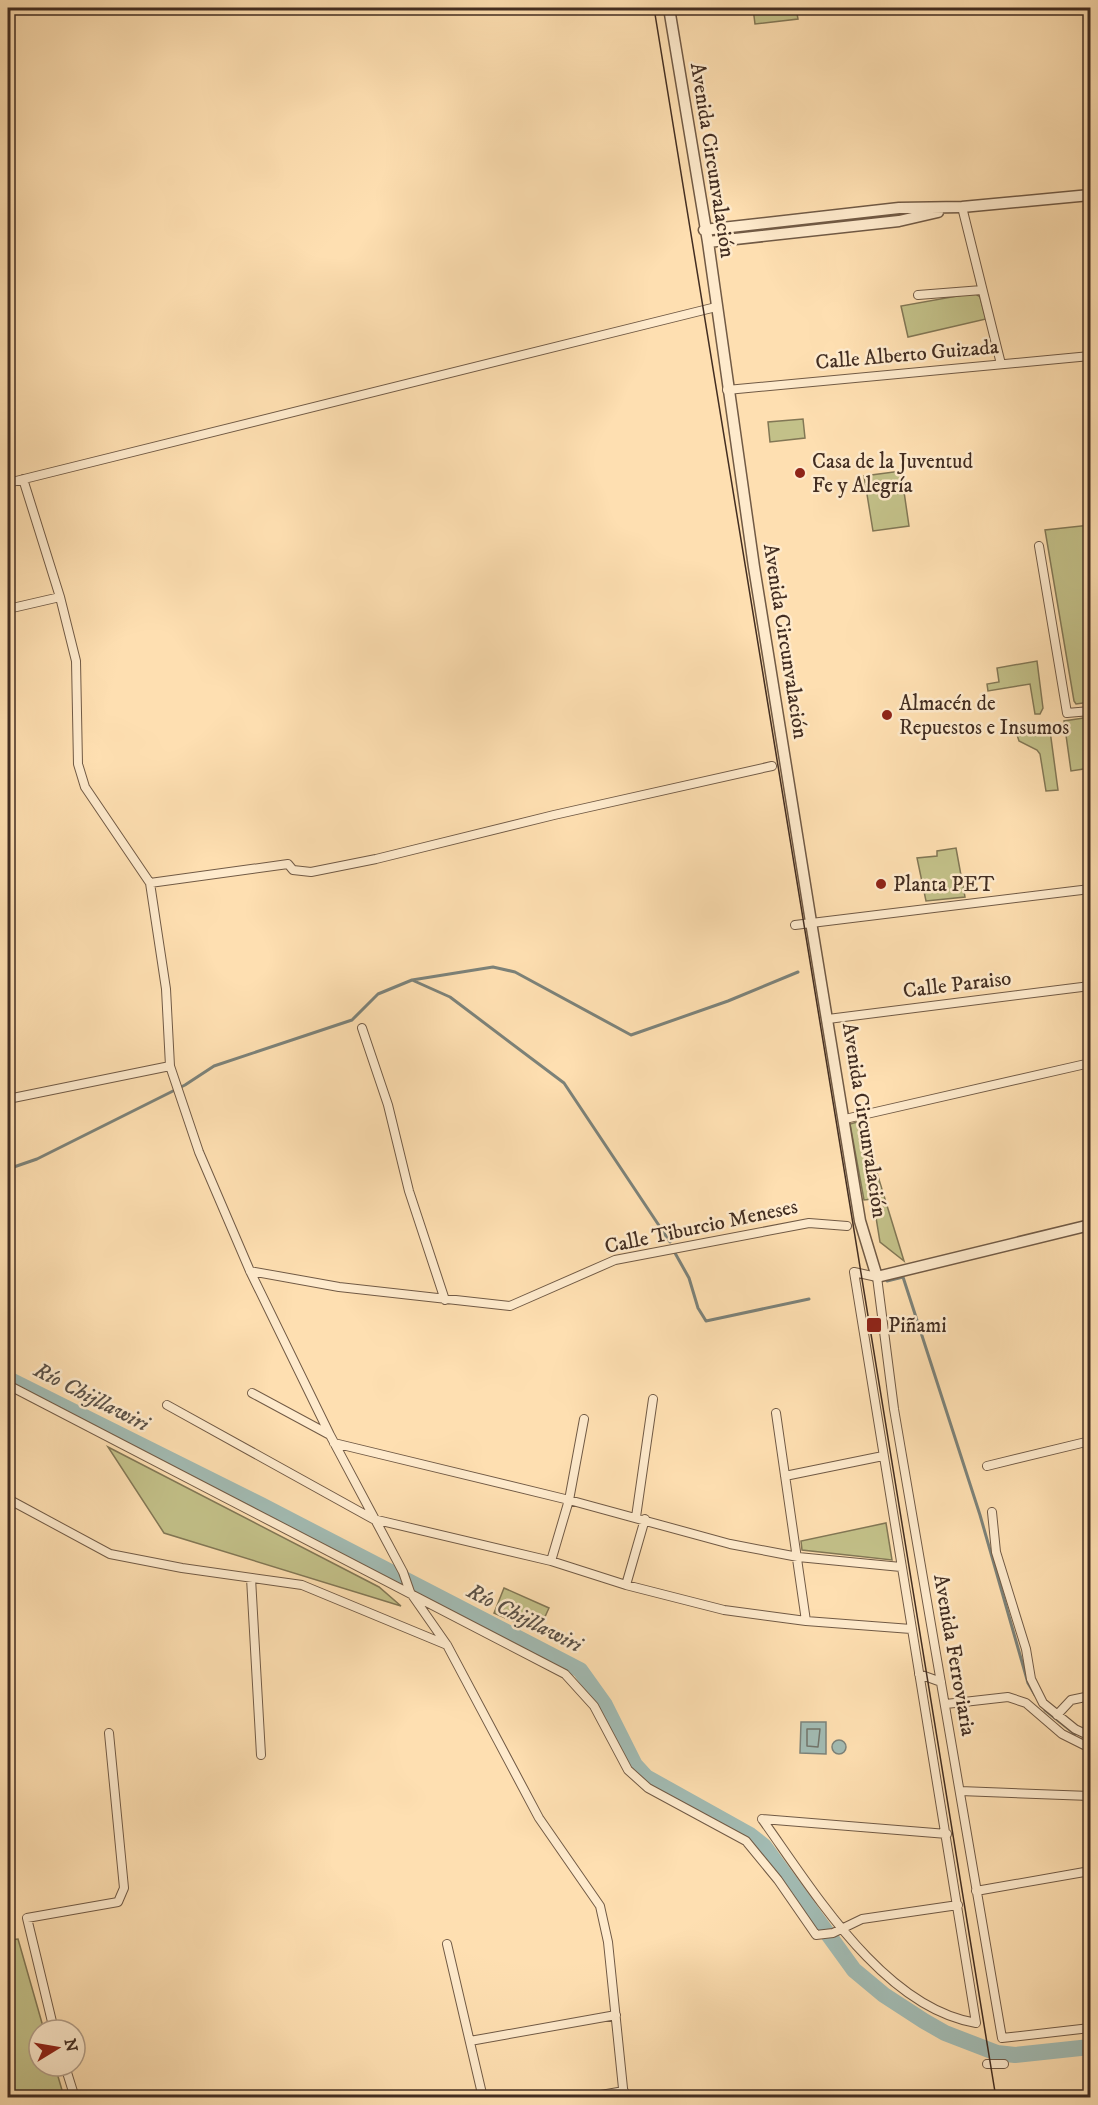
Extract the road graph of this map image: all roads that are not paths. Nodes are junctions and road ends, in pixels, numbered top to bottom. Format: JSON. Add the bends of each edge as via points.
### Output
{"nodes":[{"id":1,"x":669,"y":8,"type":"edge"},
{"id":2,"x":1090,"y":195,"type":"edge"},
{"id":3,"x":962,"y":207,"type":"junction"},
{"id":4,"x":704,"y":230,"type":"junction"},
{"id":5,"x":708,"y":242,"type":"junction"},
{"id":6,"x":982,"y":290,"type":"junction"},
{"id":7,"x":918,"y":295,"type":"dead end"},
{"id":8,"x":716,"y":307,"type":"junction"},
{"id":9,"x":1090,"y":357,"type":"edge"},
{"id":10,"x":1001,"y":364,"type":"junction"},
{"id":11,"x":728,"y":390,"type":"junction"},
{"id":12,"x":22,"y":479,"type":"junction"},
{"id":13,"x":8,"y":483,"type":"edge"},
{"id":14,"x":1039,"y":546,"type":"dead end"},
{"id":15,"x":60,"y":597,"type":"junction"},
{"id":16,"x":8,"y":609,"type":"edge"},
{"id":17,"x":1090,"y":711,"type":"edge"},
{"id":18,"x":772,"y":766,"type":"dead end"},
{"id":19,"x":150,"y":883,"type":"junction"},
{"id":20,"x":1090,"y":889,"type":"edge"},
{"id":21,"x":811,"y":921,"type":"junction"},
{"id":22,"x":795,"y":925,"type":"dead end"},
{"id":23,"x":1090,"y":986,"type":"edge"},
{"id":24,"x":828,"y":1019,"type":"junction"},
{"id":25,"x":362,"y":1028,"type":"dead end"},
{"id":26,"x":1090,"y":1063,"type":"edge"},
{"id":27,"x":170,"y":1066,"type":"junction"},
{"id":28,"x":8,"y":1099,"type":"edge"},
{"id":29,"x":846,"y":1119,"type":"junction"},
{"id":30,"x":1090,"y":1225,"type":"edge"},
{"id":31,"x":847,"y":1226,"type":"dead end"},
{"id":32,"x":250,"y":1271,"type":"junction"},
{"id":33,"x":877,"y":1277,"type":"junction"},
{"id":34,"x":445,"y":1300,"type":"junction"},
{"id":35,"x":8,"y":1386,"type":"edge"},
{"id":36,"x":252,"y":1393,"type":"dead end"},
{"id":37,"x":653,"y":1399,"type":"dead end"},
{"id":38,"x":167,"y":1405,"type":"dead end"},
{"id":39,"x":776,"y":1413,"type":"dead end"},
{"id":40,"x":584,"y":1419,"type":"dead end"},
{"id":41,"x":332,"y":1439,"type":"junction"},
{"id":42,"x":1090,"y":1441,"type":"edge"},
{"id":43,"x":883,"y":1456,"type":"junction"},
{"id":44,"x":987,"y":1466,"type":"dead end"},
{"id":45,"x":784,"y":1476,"type":"junction"},
{"id":46,"x":8,"y":1498,"type":"edge"},
{"id":47,"x":569,"y":1500,"type":"junction"},
{"id":48,"x":992,"y":1512,"type":"dead end"},
{"id":49,"x":640,"y":1518,"type":"junction"},
{"id":50,"x":373,"y":1519,"type":"junction"},
{"id":51,"x":798,"y":1557,"type":"junction"},
{"id":52,"x":551,"y":1561,"type":"junction"},
{"id":53,"x":901,"y":1567,"type":"junction"},
{"id":54,"x":251,"y":1578,"type":"junction"},
{"id":55,"x":626,"y":1585,"type":"junction"},
{"id":56,"x":413,"y":1595,"type":"junction"},
{"id":57,"x":806,"y":1621,"type":"junction"},
{"id":58,"x":911,"y":1629,"type":"junction"},
{"id":59,"x":447,"y":1645,"type":"junction"},
{"id":60,"x":918,"y":1674,"type":"junction"},
{"id":61,"x":941,"y":1682,"type":"junction"},
{"id":62,"x":1090,"y":1696,"type":"edge"},
{"id":63,"x":946,"y":1704,"type":"junction"},
{"id":64,"x":1057,"y":1715,"type":"junction"},
{"id":65,"x":109,"y":1733,"type":"dead end"},
{"id":66,"x":1090,"y":1736,"type":"edge"},
{"id":67,"x":1090,"y":1748,"type":"edge"},
{"id":68,"x":261,"y":1755,"type":"dead end"},
{"id":69,"x":960,"y":1791,"type":"junction"},
{"id":70,"x":1090,"y":1796,"type":"edge"},
{"id":71,"x":947,"y":1834,"type":"junction"},
{"id":72,"x":1090,"y":1871,"type":"edge"},
{"id":73,"x":976,"y":1891,"type":"junction"},
{"id":74,"x":958,"y":1905,"type":"junction"},
{"id":75,"x":837,"y":1930,"type":"junction"},
{"id":76,"x":447,"y":1944,"type":"dead end"},
{"id":77,"x":616,"y":2015,"type":"junction"},
{"id":78,"x":51,"y":2018,"type":"edge"},
{"id":79,"x":1090,"y":2028,"type":"edge"},
{"id":80,"x":470,"y":2041,"type":"junction"},
{"id":81,"x":987,"y":2064,"type":"dead end"},
{"id":82,"x":1004,"y":2064,"type":"dead end"},
{"id":83,"x":69,"y":2078,"type":"edge"},
{"id":84,"x":624,"y":2094,"type":"edge"},
{"id":85,"x":75,"y":2097,"type":"edge"},
{"id":86,"x":483,"y":2097,"type":"edge"},
{"id":87,"x":584,"y":2097,"type":"edge"}],
"edges":[{"from":1,"to":4,"type":"street","name":"Avenida Circunvalación"},
{"from":2,"to":3,"type":"street"},
{"from":3,"to":4,"type":"street","via":[[899,208]]},
{"from":3,"to":5,"type":"street","via":[[899,221]]},
{"from":3,"to":6,"type":"street"},
{"from":4,"to":5,"type":"street","name":"Avenida Circunvalación"},
{"from":5,"to":8,"type":"street","name":"Avenida Circunvalación"},
{"from":6,"to":7,"type":"street"},
{"from":6,"to":10,"type":"street"},
{"from":8,"to":11,"type":"street","name":"Avenida Circunvalación"},
{"from":8,"to":12,"type":"street"},
{"from":9,"to":10,"type":"street","name":"Calle Alberto Guizada"},
{"from":10,"to":11,"type":"street","name":"Calle Alberto Guizada"},
{"from":11,"to":21,"type":"street","name":"Avenida Circunvalación"},
{"from":12,"to":13,"type":"street"},
{"from":12,"to":15,"type":"street"},
{"from":14,"to":17,"type":"street","via":[[1067,713]]},
{"from":15,"to":16,"type":"street"},
{"from":15,"to":19,"type":"street","via":[[76,661],[78,764],[85,787]]},
{"from":18,"to":19,"type":"street","via":[[322,870],[293,870],[288,864]]},
{"from":19,"to":27,"type":"street","via":[[166,989]]},
{"from":20,"to":21,"type":"street"},
{"from":21,"to":22,"type":"street"},
{"from":21,"to":24,"type":"street","name":"Avenida Circunvalación"},
{"from":23,"to":24,"type":"street","name":"Calle Paraiso"},
{"from":24,"to":29,"type":"street","name":"Avenida Circunvalación"},
{"from":25,"to":34,"type":"street"},
{"from":26,"to":29,"type":"street"},
{"from":27,"to":28,"type":"street"},
{"from":27,"to":32,"type":"street","via":[[199,1152]]},
{"from":29,"to":33,"type":"street","name":"Avenida Circunvalación","via":[[860,1221]]},
{"from":30,"to":33,"type":"street"},
{"from":31,"to":34,"type":"street","name":"Calle Tiburcio Meneses","via":[[809,1223],[615,1260],[510,1306]]},
{"from":32,"to":34,"type":"street","name":"Calle Tiburcio Meneses"},
{"from":32,"to":41,"type":"street"},
{"from":33,"to":43,"type":"street","name":"Avenida Ferroviaria","via":[[854,1272]]},
{"from":33,"to":61,"type":"street","name":"Avenida Ferroviaria","via":[[894,1409]]},
{"from":35,"to":56,"type":"street"},
{"from":36,"to":41,"type":"street"},
{"from":37,"to":49,"type":"street"},
{"from":38,"to":50,"type":"street"},
{"from":39,"to":45,"type":"street"},
{"from":40,"to":47,"type":"street"},
{"from":41,"to":47,"type":"street"},
{"from":41,"to":50,"type":"street"},
{"from":42,"to":44,"type":"street"},
{"from":43,"to":45,"type":"street"},
{"from":43,"to":53,"type":"street","name":"Avenida Ferroviaria"},
{"from":45,"to":51,"type":"street"},
{"from":46,"to":54,"type":"street","via":[[110,1554]]},
{"from":47,"to":49,"type":"street"},
{"from":47,"to":52,"type":"street"},
{"from":48,"to":64,"type":"street","via":[[996,1552],[1026,1649],[1031,1679],[1043,1704]]},
{"from":49,"to":51,"type":"street","via":[[730,1544]]},
{"from":49,"to":55,"type":"street"},
{"from":50,"to":52,"type":"street"},
{"from":50,"to":56,"type":"street"},
{"from":51,"to":53,"type":"street"},
{"from":51,"to":57,"type":"street"},
{"from":52,"to":55,"type":"street"},
{"from":53,"to":58,"type":"street","name":"Avenida Ferroviaria"},
{"from":54,"to":59,"type":"street","via":[[302,1586]]},
{"from":54,"to":68,"type":"street"},
{"from":55,"to":57,"type":"street","via":[[724,1610]]},
{"from":56,"to":59,"type":"street"},
{"from":56,"to":75,"type":"street","via":[[564,1674],[594,1706],[628,1770],[648,1788],[746,1841],[816,1935]]},
{"from":57,"to":58,"type":"street"},
{"from":58,"to":60,"type":"street","name":"Avenida Ferroviaria"},
{"from":59,"to":77,"type":"street","via":[[539,1818],[600,1906]]},
{"from":60,"to":61,"type":"street"},
{"from":60,"to":71,"type":"street","name":"Avenida Ferroviaria"},
{"from":61,"to":63,"type":"street","name":"Avenida Ferroviaria"},
{"from":62,"to":64,"type":"street","via":[[1071,1700]]},
{"from":63,"to":67,"type":"street","via":[[1008,1696],[1026,1703],[1062,1734]]},
{"from":63,"to":69,"type":"street","name":"Avenida Ferroviaria"},
{"from":64,"to":66,"type":"street"},
{"from":65,"to":78,"type":"street","via":[[124,1888],[118,1902],[27,1918]]},
{"from":69,"to":70,"type":"street"},
{"from":69,"to":73,"type":"street","name":"Avenida Ferroviaria"},
{"from":71,"to":74,"type":"street","name":"Avenida Ferroviaria"},
{"from":71,"to":75,"type":"street","via":[[762,1819]]},
{"from":72,"to":73,"type":"street"},
{"from":73,"to":79,"type":"street","name":"Avenida Ferroviaria","via":[[1002,2038]]},
{"from":74,"to":75,"type":"street","via":[[862,1919]]},
{"from":74,"to":75,"type":"street","name":"Avenida Ferroviaria","via":[[976,2024],[953,2020],[924,2004]]},
{"from":76,"to":80,"type":"street"},
{"from":77,"to":80,"type":"street"},
{"from":77,"to":84,"type":"street"},
{"from":80,"to":86,"type":"street"},
{"from":81,"to":82,"type":"street"},
{"from":83,"to":85,"type":"street"},
{"from":84,"to":87,"type":"street"}]}
